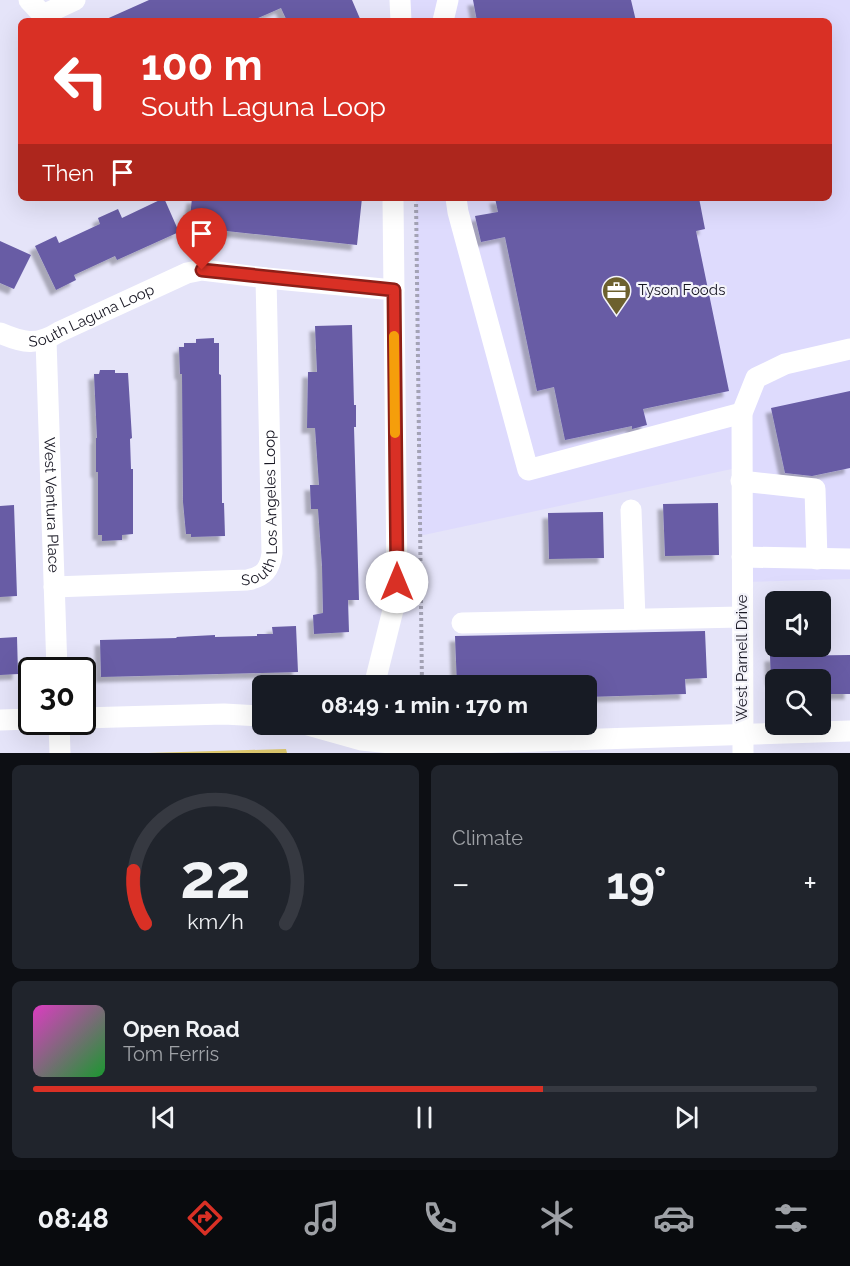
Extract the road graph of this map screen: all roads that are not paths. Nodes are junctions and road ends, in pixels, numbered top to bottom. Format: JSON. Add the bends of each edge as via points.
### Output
{"nodes":[{"id":1,"x":75,"y":0,"type":"edge"},
{"id":2,"x":400,"y":0,"type":"edge"},
{"id":3,"x":448,"y":0,"type":"edge"},
{"id":4,"x":38,"y":12,"type":"edge"},
{"id":5,"x":401,"y":18,"type":"edge"},
{"id":6,"x":444,"y":18,"type":"edge"},
{"id":7,"x":393,"y":201,"type":"edge"},
{"id":8,"x":456,"y":201,"type":"edge"},
{"id":9,"x":266,"y":278,"type":"junction"},
{"id":10,"x":394,"y":290,"type":"junction"},
{"id":11,"x":0,"y":333,"type":"edge"},
{"id":12,"x":46,"y":340,"type":"junction"},
{"id":13,"x":850,"y":350,"type":"edge"},
{"id":14,"x":742,"y":413,"type":"junction"},
{"id":15,"x":741,"y":481,"type":"junction"},
{"id":16,"x":631,"y":510,"type":"dead end"},
{"id":17,"x":741,"y":557,"type":"junction"},
{"id":18,"x":817,"y":559,"type":"junction"},
{"id":19,"x":850,"y":560,"type":"edge"},
{"id":20,"x":54,"y":587,"type":"junction"},
{"id":21,"x":741,"y":617,"type":"junction"},
{"id":22,"x":635,"y":619,"type":"junction"},
{"id":23,"x":462,"y":623,"type":"dead end"},
{"id":24,"x":57,"y":657,"type":"edge"},
{"id":25,"x":377,"y":675,"type":"edge"},
{"id":26,"x":252,"y":715,"type":"edge"},
{"id":27,"x":96,"y":718,"type":"edge"},
{"id":28,"x":18,"y":719,"type":"edge"},
{"id":29,"x":0,"y":720,"type":"edge"},
{"id":30,"x":850,"y":731,"type":"edge"},
{"id":31,"x":59,"y":735,"type":"edge"},
{"id":32,"x":374,"y":735,"type":"edge"},
{"id":33,"x":742,"y":743,"type":"edge"},
{"id":34,"x":60,"y":753,"type":"edge"}],
"edges":[{"from":1,"to":4,"type":"street"},
{"from":2,"to":5,"type":"street"},
{"from":3,"to":6,"type":"street"},
{"from":7,"to":10,"type":"street"},
{"from":8,"to":14,"type":"street","via":[[528,470]]},
{"from":9,"to":10,"type":"street","name":"South Laguna Loop"},
{"from":9,"to":12,"type":"street","name":"South Laguna Loop","via":[[202,270],[187,273]]},
{"from":9,"to":20,"type":"street","name":"South Los Angeles Loop","via":[[272,553],[265,573],[247,580]]},
{"from":10,"to":25,"type":"street","via":[[396,598]]},
{"from":11,"to":12,"type":"street","name":"South Laguna Loop","via":[[16,340]]},
{"from":12,"to":20,"type":"street","name":"West Ventura Place"},
{"from":13,"to":14,"type":"street","via":[[785,363],[756,378]]},
{"from":14,"to":15,"type":"street","name":"West Parnell Drive"},
{"from":15,"to":17,"type":"street","name":"West Parnell Drive"},
{"from":15,"to":18,"type":"street","via":[[815,489]]},
{"from":16,"to":22,"type":"street"},
{"from":17,"to":18,"type":"street"},
{"from":17,"to":21,"type":"street","name":"West Parnell Drive"},
{"from":18,"to":19,"type":"street"},
{"from":20,"to":24,"type":"street","name":"West Ventura Place"},
{"from":21,"to":22,"type":"street"},
{"from":21,"to":33,"type":"street","name":"West Parnell Drive"},
{"from":22,"to":23,"type":"street"},
{"from":26,"to":27,"type":"street"},
{"from":28,"to":29,"type":"street"},
{"from":30,"to":33,"type":"street"},
{"from":31,"to":34,"type":"street"},
{"from":32,"to":33,"type":"street","via":[[410,745]]}]}
